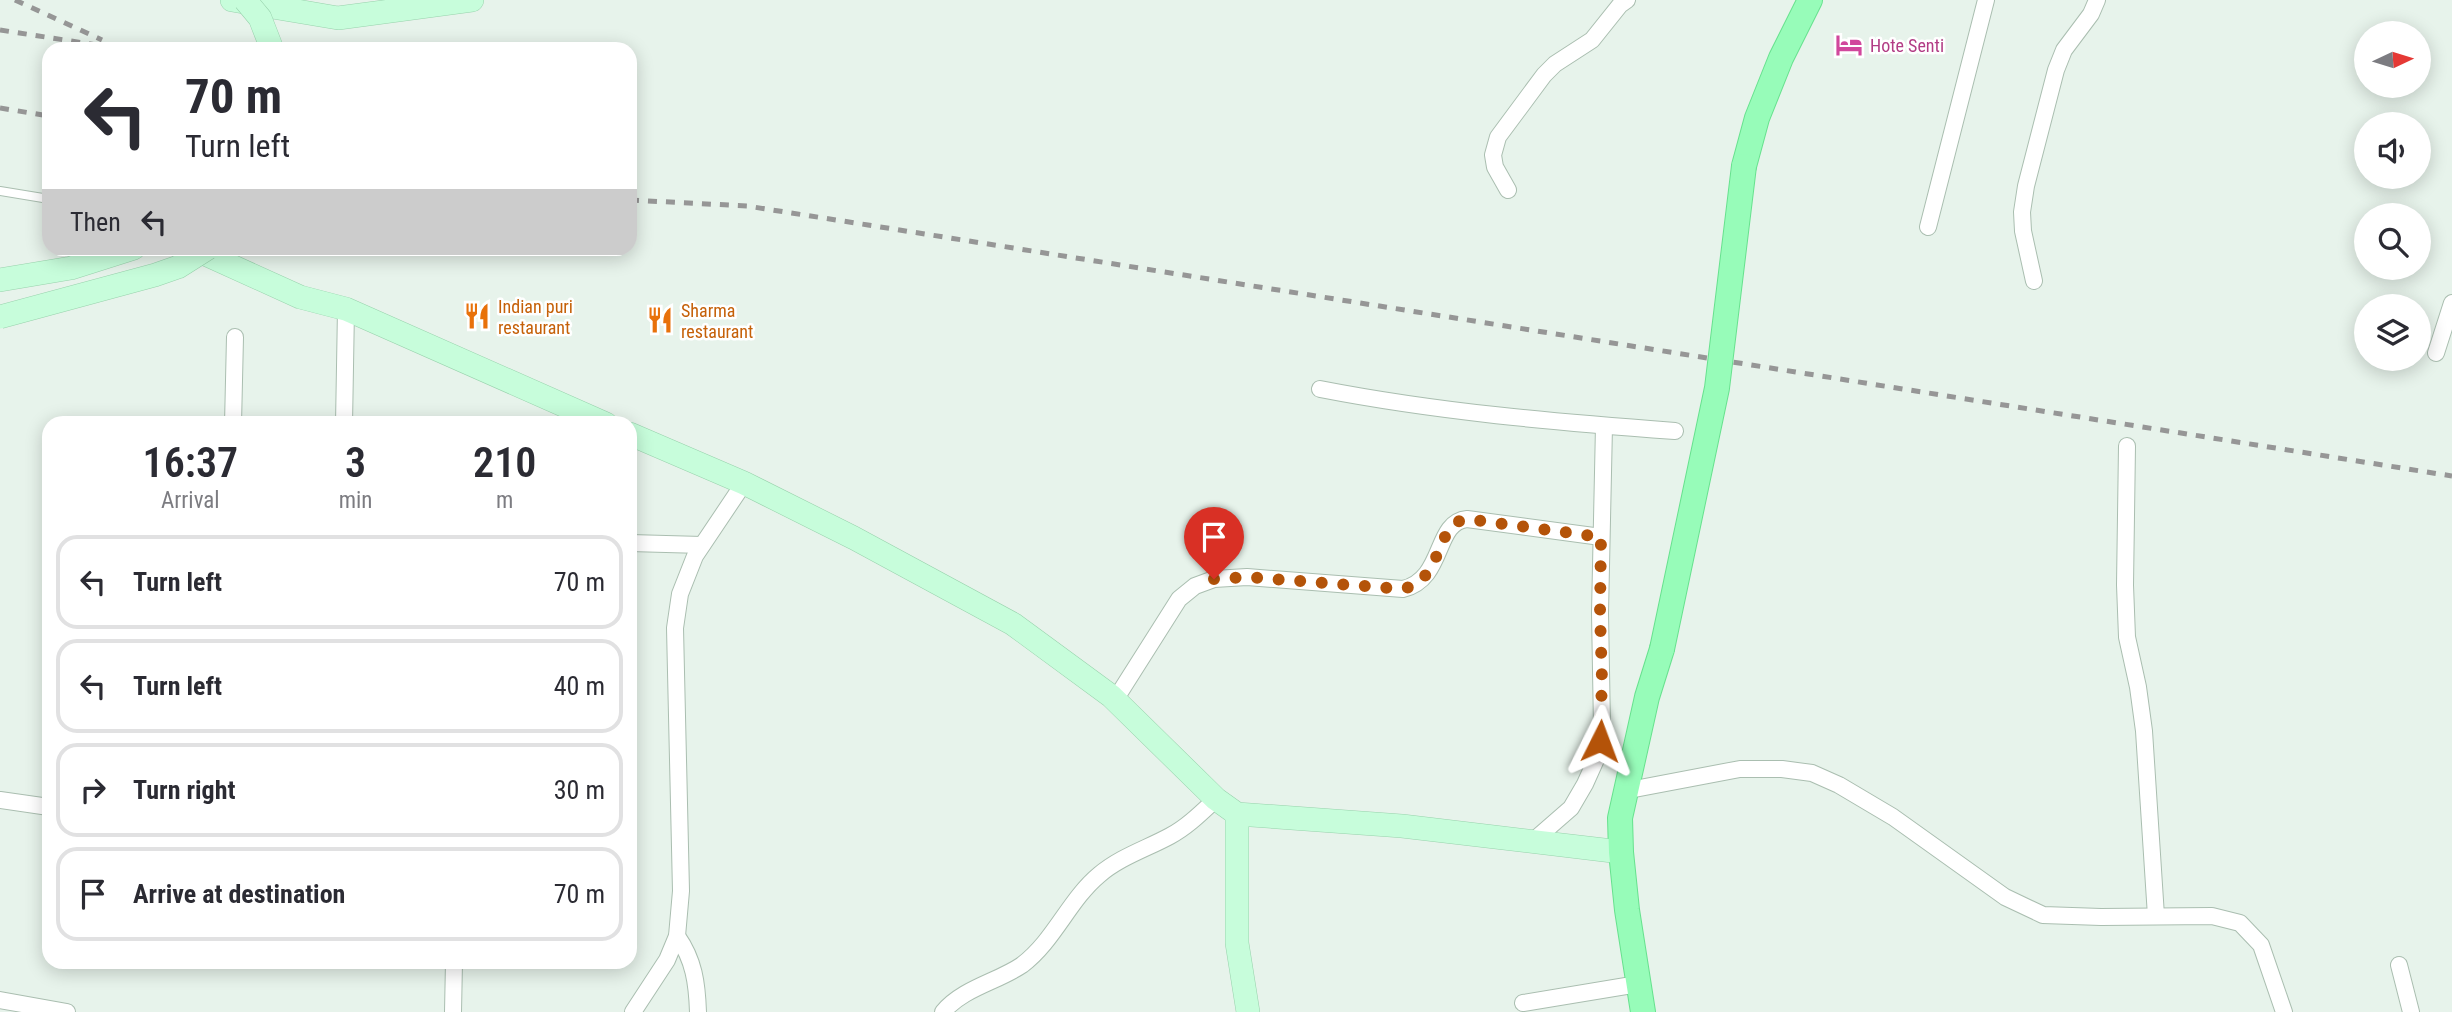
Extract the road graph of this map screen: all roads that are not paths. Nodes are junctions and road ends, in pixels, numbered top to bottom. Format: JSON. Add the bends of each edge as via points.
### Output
{"nodes":[{"id":1,"x":232,"y":0,"type":"edge"},
{"id":2,"x":245,"y":0,"type":"edge"},
{"id":3,"x":472,"y":0,"type":"edge"},
{"id":4,"x":1628,"y":0,"type":"edge"},
{"id":5,"x":1810,"y":0,"type":"edge"},
{"id":6,"x":1986,"y":0,"type":"edge"},
{"id":7,"x":2097,"y":0,"type":"edge"},
{"id":8,"x":338,"y":9,"type":"edge"},
{"id":9,"x":269,"y":42,"type":"edge"},
{"id":10,"x":1508,"y":190,"type":"dead end"},
{"id":11,"x":0,"y":191,"type":"edge"},
{"id":12,"x":42,"y":198,"type":"edge"},
{"id":13,"x":1928,"y":227,"type":"dead end"},
{"id":14,"x":109,"y":256,"type":"edge"},
{"id":15,"x":195,"y":256,"type":"edge"},
{"id":16,"x":210,"y":256,"type":"edge"},
{"id":17,"x":0,"y":280,"type":"edge"},
{"id":18,"x":2034,"y":281,"type":"dead end"},
{"id":19,"x":2452,"y":303,"type":"edge"},
{"id":20,"x":346,"y":309,"type":"junction"},
{"id":21,"x":0,"y":317,"type":"edge"},
{"id":22,"x":234,"y":337,"type":"dead end"},
{"id":23,"x":2435,"y":353,"type":"dead end"},
{"id":24,"x":1320,"y":390,"type":"dead end"},
{"id":25,"x":233,"y":416,"type":"edge"},
{"id":26,"x":344,"y":416,"type":"edge"},
{"id":27,"x":588,"y":416,"type":"edge"},
{"id":28,"x":1604,"y":426,"type":"junction"},
{"id":29,"x":1675,"y":431,"type":"dead end"},
{"id":30,"x":637,"y":437,"type":"edge"},
{"id":31,"x":2127,"y":446,"type":"dead end"},
{"id":32,"x":744,"y":484,"type":"junction"},
{"id":33,"x":1601,"y":537,"type":"junction"},
{"id":34,"x":637,"y":543,"type":"edge"},
{"id":35,"x":702,"y":545,"type":"junction"},
{"id":36,"x":1115,"y":700,"type":"junction"},
{"id":37,"x":1624,"y":791,"type":"junction"},
{"id":38,"x":1216,"y":799,"type":"junction"},
{"id":39,"x":0,"y":800,"type":"edge"},
{"id":40,"x":42,"y":806,"type":"edge"},
{"id":41,"x":1237,"y":814,"type":"junction"},
{"id":42,"x":1531,"y":842,"type":"junction"},
{"id":43,"x":1620,"y":852,"type":"junction"},
{"id":44,"x":2156,"y":916,"type":"junction"},
{"id":45,"x":677,"y":936,"type":"junction"},
{"id":46,"x":2399,"y":965,"type":"dead end"},
{"id":47,"x":454,"y":969,"type":"edge"},
{"id":48,"x":1638,"y":984,"type":"junction"},
{"id":49,"x":0,"y":1000,"type":"edge"},
{"id":50,"x":1523,"y":1003,"type":"dead end"},
{"id":51,"x":67,"y":1012,"type":"edge"},
{"id":52,"x":453,"y":1012,"type":"edge"},
{"id":53,"x":634,"y":1012,"type":"edge"},
{"id":54,"x":698,"y":1012,"type":"edge"},
{"id":55,"x":943,"y":1012,"type":"edge"},
{"id":56,"x":1248,"y":1012,"type":"edge"},
{"id":57,"x":1643,"y":1012,"type":"edge"},
{"id":58,"x":2284,"y":1012,"type":"edge"},
{"id":59,"x":2410,"y":1012,"type":"edge"}],
"edges":[{"from":1,"to":8,"type":"street"},
{"from":2,"to":9,"type":"street","bridge":true,"via":[[260,18]]},
{"from":3,"to":8,"type":"street"},
{"from":4,"to":10,"type":"street","via":[[1592,40],[1544,75],[1498,137],[1495,167]]},
{"from":5,"to":37,"type":"main road","bridge":true,"via":[[1781,58],[1744,166],[1717,388],[1662,649]]},
{"from":6,"to":13,"type":"street"},
{"from":7,"to":18,"type":"street","via":[[2056,70],[2026,186],[2023,231]]},
{"from":11,"to":12,"type":"lane"},
{"from":14,"to":17,"type":"street","via":[[71,268]]},
{"from":15,"to":21,"type":"street","bridge":true,"via":[[155,275]]},
{"from":16,"to":20,"type":"street","via":[[300,297]]},
{"from":19,"to":23,"type":"street"},
{"from":20,"to":26,"type":"street"},
{"from":20,"to":27,"type":"street"},
{"from":22,"to":25,"type":"street"},
{"from":24,"to":28,"type":"street","via":[[1414,407]]},
{"from":28,"to":29,"type":"street"},
{"from":28,"to":33,"type":"street"},
{"from":30,"to":32,"type":"street"},
{"from":31,"to":44,"type":"street","via":[[2127,637],[2144,731]]},
{"from":32,"to":35,"type":"street"},
{"from":32,"to":36,"type":"street","via":[[1013,624]]},
{"from":33,"to":36,"type":"street","via":[[1467,519],[1451,526],[1429,574],[1416,586],[1214,579],[1179,599]]},
{"from":33,"to":42,"type":"street","via":[[1602,727],[1598,755],[1571,808]]},
{"from":34,"to":35,"type":"street"},
{"from":35,"to":45,"type":"street","via":[[680,594],[675,628],[681,891]]},
{"from":36,"to":38,"type":"street"},
{"from":37,"to":43,"type":"main road"},
{"from":37,"to":44,"type":"street","via":[[1740,769],[1812,773],[1882,811],[2006,897],[2043,915]]},
{"from":38,"to":41,"type":"street"},
{"from":38,"to":55,"type":"street","via":[[1171,836],[1100,873],[1036,952]]},
{"from":39,"to":40,"type":"street"},
{"from":41,"to":42,"type":"street","via":[[1402,826]]},
{"from":41,"to":56,"type":"street","via":[[1237,943]]},
{"from":42,"to":43,"type":"street"},
{"from":43,"to":48,"type":"main road"},
{"from":44,"to":58,"type":"street","via":[[2212,916],[2240,923],[2261,945]]},
{"from":45,"to":53,"type":"street"},
{"from":45,"to":54,"type":"street","via":[[695,970]]},
{"from":46,"to":59,"type":"street"},
{"from":47,"to":52,"type":"street"},
{"from":48,"to":50,"type":"street"},
{"from":48,"to":57,"type":"main road"},
{"from":49,"to":51,"type":"street"}]}
